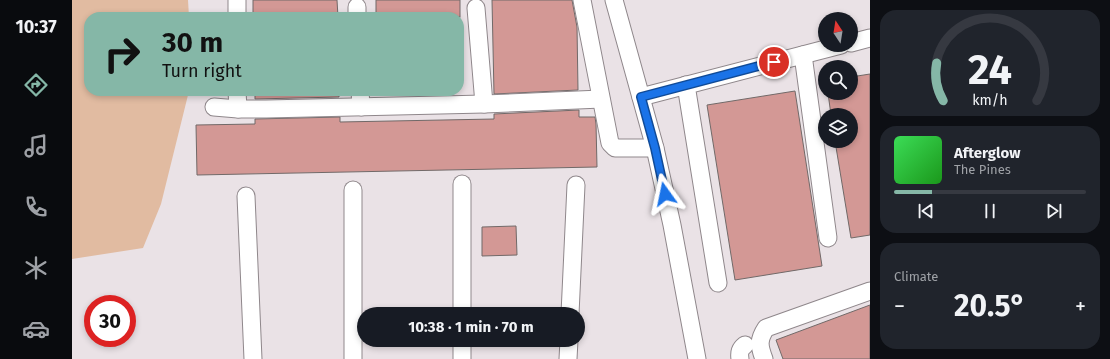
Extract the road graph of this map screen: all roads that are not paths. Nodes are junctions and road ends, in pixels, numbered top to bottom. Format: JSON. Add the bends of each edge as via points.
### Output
{"nodes":[{"id":1,"x":237,"y":0,"type":"edge"},
{"id":2,"x":582,"y":0,"type":"edge"},
{"id":3,"x":614,"y":0,"type":"edge"},
{"id":4,"x":476,"y":8,"type":"dead end"},
{"id":5,"x":237,"y":12,"type":"edge"},
{"id":6,"x":870,"y":38,"type":"edge"},
{"id":7,"x":858,"y":41,"type":"edge"},
{"id":8,"x":818,"y":51,"type":"edge"},
{"id":9,"x":803,"y":55,"type":"junction"},
{"id":10,"x":686,"y":85,"type":"junction"},
{"id":11,"x":237,"y":96,"type":"edge"},
{"id":12,"x":641,"y":97,"type":"junction"},
{"id":13,"x":360,"y":99,"type":"edge"},
{"id":14,"x":601,"y":99,"type":"junction"},
{"id":15,"x":484,"y":104,"type":"junction"},
{"id":16,"x":214,"y":107,"type":"dead end"},
{"id":17,"x":238,"y":109,"type":"junction"},
{"id":18,"x":655,"y":148,"type":"junction"},
{"id":19,"x":462,"y":184,"type":"dead end"},
{"id":20,"x":576,"y":185,"type":"dead end"},
{"id":21,"x":353,"y":190,"type":"dead end"},
{"id":22,"x":246,"y":196,"type":"dead end"},
{"id":23,"x":828,"y":238,"type":"dead end"},
{"id":24,"x":718,"y":283,"type":"dead end"},
{"id":25,"x":870,"y":290,"type":"edge"},
{"id":26,"x":462,"y":307,"type":"edge"},
{"id":27,"x":570,"y":307,"type":"edge"},
{"id":28,"x":462,"y":347,"type":"edge"},
{"id":29,"x":569,"y":347,"type":"edge"},
{"id":30,"x":253,"y":359,"type":"edge"},
{"id":31,"x":352,"y":359,"type":"edge"},
{"id":32,"x":462,"y":359,"type":"edge"},
{"id":33,"x":568,"y":359,"type":"edge"},
{"id":34,"x":697,"y":359,"type":"edge"},
{"id":35,"x":764,"y":359,"type":"edge"}],
"edges":[{"from":1,"to":5,"type":"street"},
{"from":2,"to":14,"type":"street"},
{"from":3,"to":12,"type":"street"},
{"from":4,"to":15,"type":"street"},
{"from":6,"to":7,"type":"street"},
{"from":8,"to":9,"type":"street"},
{"from":9,"to":10,"type":"street"},
{"from":9,"to":23,"type":"street"},
{"from":10,"to":12,"type":"street"},
{"from":10,"to":24,"type":"street"},
{"from":11,"to":17,"type":"street"},
{"from":12,"to":18,"type":"street"},
{"from":13,"to":15,"type":"street"},
{"from":13,"to":17,"type":"street"},
{"from":14,"to":15,"type":"street"},
{"from":14,"to":18,"type":"street","via":[[612,146]]},
{"from":16,"to":17,"type":"street"},
{"from":18,"to":34,"type":"street"},
{"from":19,"to":26,"type":"street"},
{"from":20,"to":27,"type":"street"},
{"from":21,"to":31,"type":"street"},
{"from":22,"to":30,"type":"street"},
{"from":25,"to":35,"type":"street","via":[[766,328],[759,345]]},
{"from":28,"to":32,"type":"street"},
{"from":29,"to":33,"type":"street"}]}
